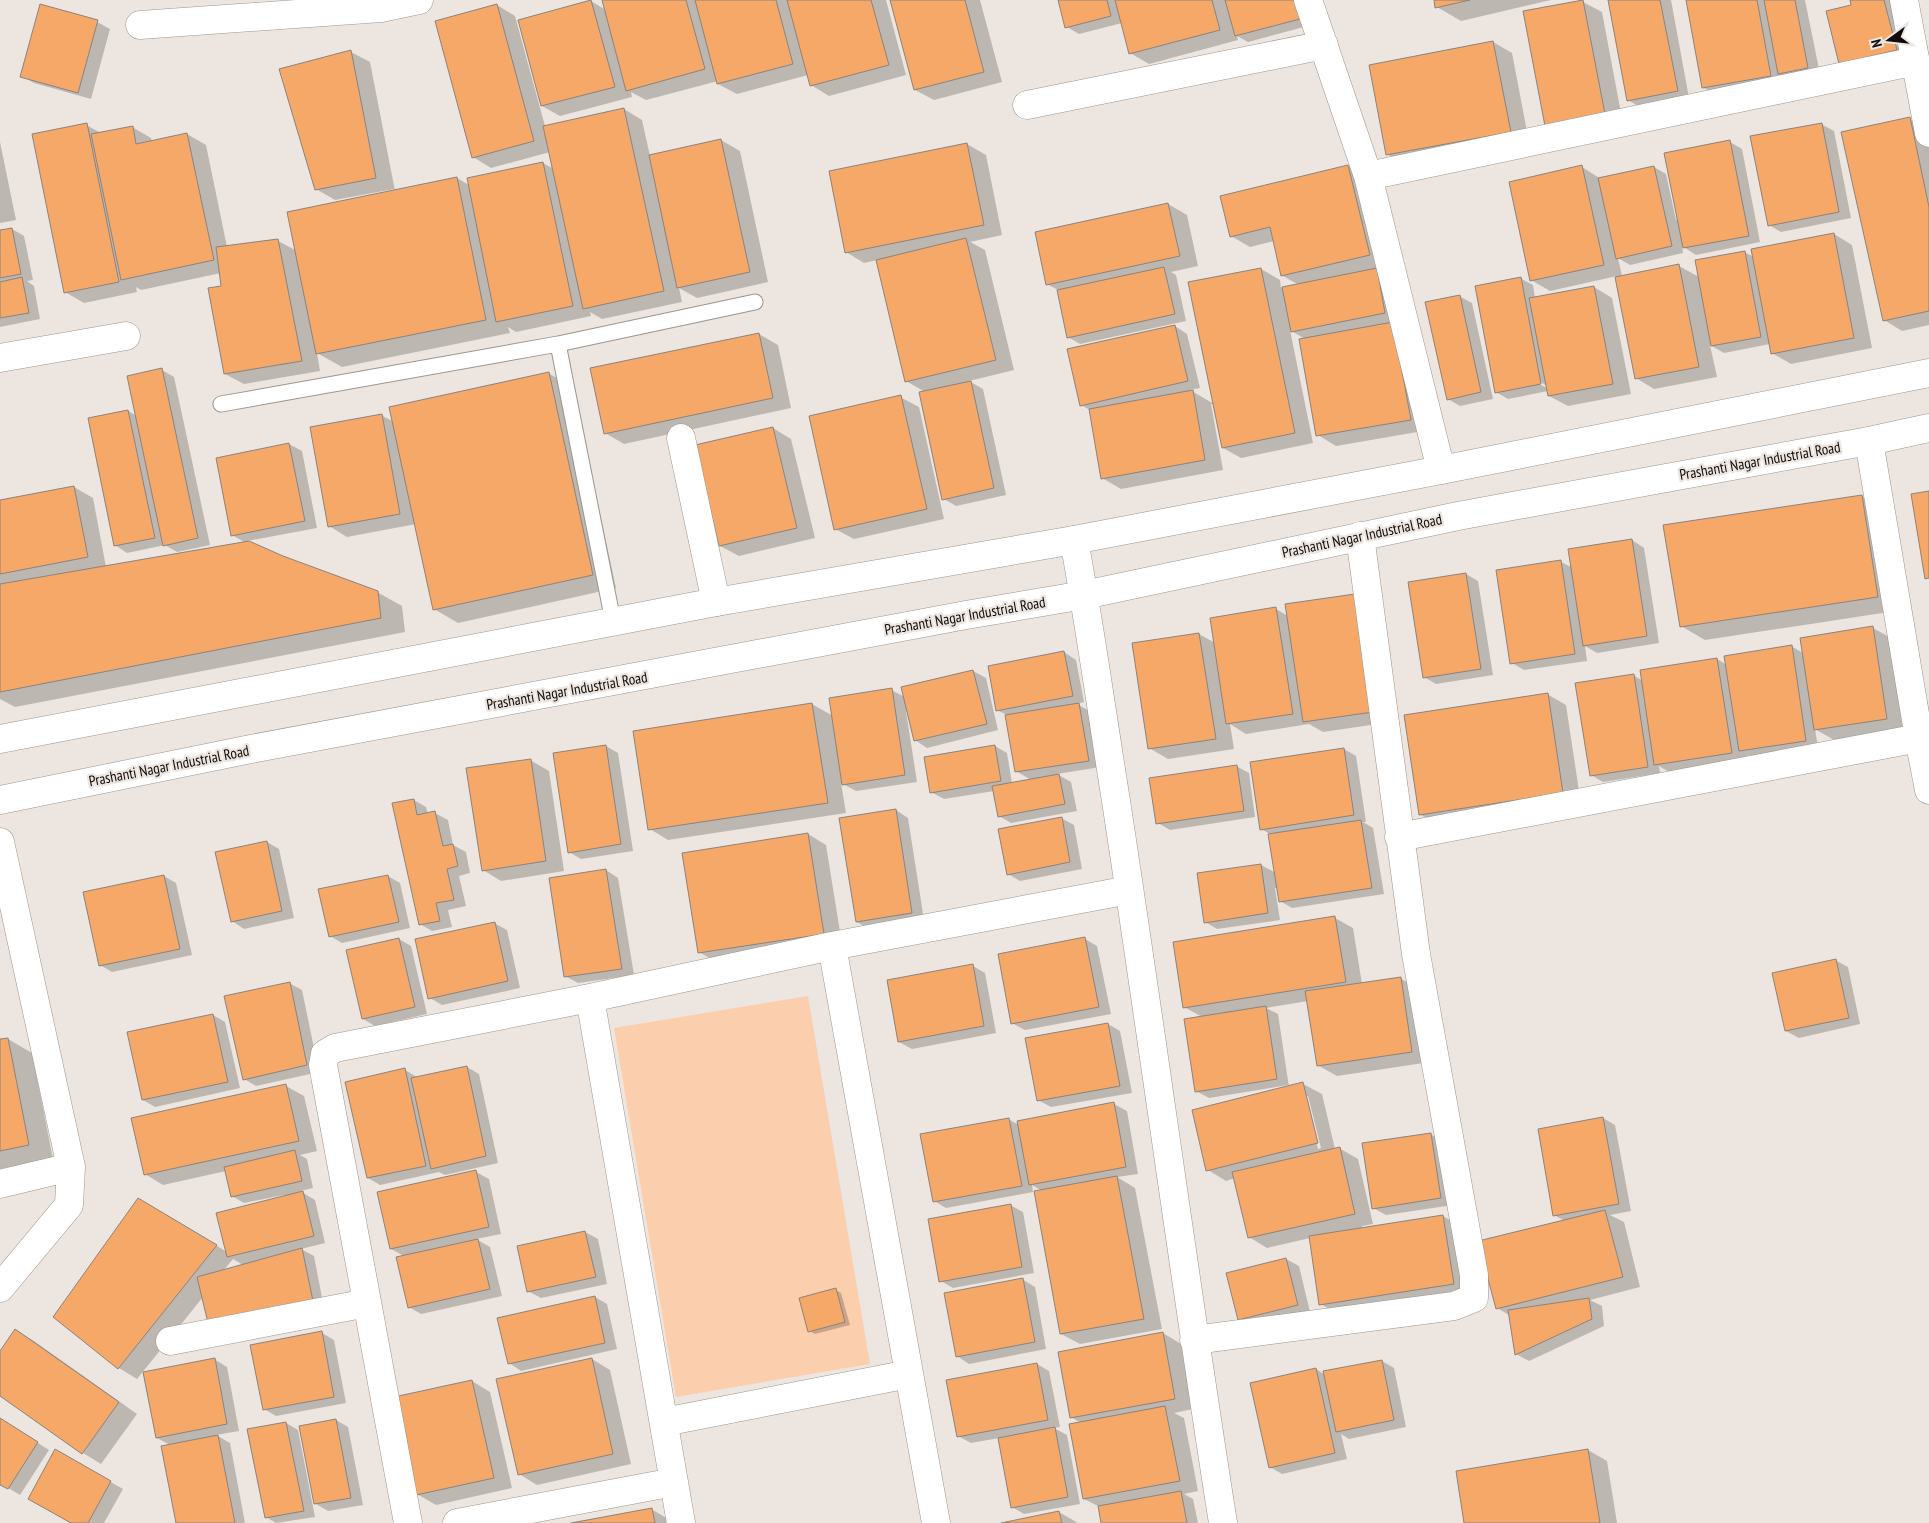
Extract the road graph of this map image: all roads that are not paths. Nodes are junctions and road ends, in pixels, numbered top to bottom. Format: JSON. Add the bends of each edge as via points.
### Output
{"nodes":[{"id":1,"x":419,"y":0,"type":"edge"},
{"id":2,"x":1308,"y":0,"type":"edge"},
{"id":3,"x":1904,"y":0,"type":"edge"},
{"id":4,"x":140,"y":25,"type":"dead end"},
{"id":5,"x":1324,"y":45,"type":"junction"},
{"id":6,"x":1916,"y":62,"type":"junction"},
{"id":7,"x":1027,"y":105,"type":"dead end"},
{"id":8,"x":1929,"y":133,"type":"edge"},
{"id":9,"x":1368,"y":176,"type":"junction"},
{"id":10,"x":755,"y":302,"type":"dead end"},
{"id":11,"x":126,"y":336,"type":"dead end"},
{"id":12,"x":558,"y":344,"type":"junction"},
{"id":13,"x":0,"y":358,"type":"edge"},
{"id":14,"x":1929,"y":373,"type":"edge"},
{"id":15,"x":221,"y":404,"type":"dead end"},
{"id":16,"x":1929,"y":428,"type":"edge"},
{"id":17,"x":681,"y":438,"type":"dead end"},
{"id":18,"x":1869,"y":441,"type":"junction"},
{"id":19,"x":1441,"y":470,"type":"junction"},
{"id":20,"x":1360,"y":536,"type":"junction"},
{"id":21,"x":1074,"y":540,"type":"junction"},
{"id":22,"x":1084,"y":595,"type":"junction"},
{"id":23,"x":716,"y":602,"type":"junction"},
{"id":24,"x":613,"y":621,"type":"junction"},
{"id":25,"x":1919,"y":738,"type":"junction"},
{"id":26,"x":0,"y":739,"type":"edge"},
{"id":27,"x":1929,"y":790,"type":"edge"},
{"id":28,"x":0,"y":800,"type":"edge"},
{"id":29,"x":1399,"y":837,"type":"junction"},
{"id":30,"x":0,"y":842,"type":"edge"},
{"id":31,"x":1129,"y":890,"type":"junction"},
{"id":32,"x":832,"y":946,"type":"junction"},
{"id":33,"x":590,"y":998,"type":"junction"},
{"id":34,"x":71,"y":1167,"type":"junction"},
{"id":35,"x":0,"y":1184,"type":"edge"},
{"id":36,"x":0,"y":1288,"type":"edge"},
{"id":37,"x":367,"y":1303,"type":"junction"},
{"id":38,"x":1194,"y":1340,"type":"junction"},
{"id":39,"x":170,"y":1341,"type":"dead end"},
{"id":40,"x":909,"y":1374,"type":"junction"},
{"id":41,"x":664,"y":1422,"type":"junction"},
{"id":42,"x":674,"y":1482,"type":"junction"},
{"id":43,"x":408,"y":1523,"type":"edge"},
{"id":44,"x":457,"y":1523,"type":"edge"},
{"id":45,"x":681,"y":1523,"type":"edge"},
{"id":46,"x":936,"y":1523,"type":"edge"},
{"id":47,"x":1223,"y":1523,"type":"edge"}],
"edges":[{"from":1,"to":4,"type":"street","via":[[381,8]]},
{"from":2,"to":5,"type":"street"},
{"from":3,"to":6,"type":"street"},
{"from":5,"to":7,"type":"street"},
{"from":5,"to":9,"type":"street"},
{"from":6,"to":8,"type":"street"},
{"from":6,"to":9,"type":"street"},
{"from":9,"to":19,"type":"street"},
{"from":10,"to":12,"type":"lane"},
{"from":11,"to":13,"type":"street"},
{"from":12,"to":15,"type":"lane"},
{"from":12,"to":24,"type":"lane"},
{"from":14,"to":19,"type":"street"},
{"from":16,"to":18,"type":"street","name":"Prashanti Nagar Industrial Road"},
{"from":17,"to":23,"type":"street"},
{"from":18,"to":20,"type":"street","name":"Prashanti Nagar Industrial Road"},
{"from":18,"to":25,"type":"street"},
{"from":19,"to":21,"type":"street"},
{"from":20,"to":22,"type":"street","name":"Prashanti Nagar Industrial Road"},
{"from":20,"to":29,"type":"street"},
{"from":21,"to":22,"type":"street"},
{"from":21,"to":23,"type":"street"},
{"from":22,"to":28,"type":"street","name":"Prashanti Nagar Industrial Road","via":[[256,748]]},
{"from":22,"to":31,"type":"street"},
{"from":23,"to":24,"type":"street"},
{"from":24,"to":26,"type":"street"},
{"from":25,"to":27,"type":"street"},
{"from":25,"to":29,"type":"street"},
{"from":29,"to":38,"type":"street","via":[[1416,954],[1474,1275],[1474,1298],[1454,1306]]},
{"from":30,"to":34,"type":"street"},
{"from":31,"to":32,"type":"street"},
{"from":31,"to":38,"type":"street"},
{"from":32,"to":33,"type":"street"},
{"from":32,"to":40,"type":"street"},
{"from":33,"to":37,"type":"street","via":[[335,1048],[325,1054],[323,1065]]},
{"from":33,"to":41,"type":"street"},
{"from":34,"to":35,"type":"street"},
{"from":34,"to":36,"type":"street","via":[[69,1204]]},
{"from":37,"to":39,"type":"street"},
{"from":37,"to":43,"type":"street"},
{"from":38,"to":47,"type":"street"},
{"from":40,"to":41,"type":"street"},
{"from":40,"to":46,"type":"street"},
{"from":41,"to":42,"type":"street"},
{"from":42,"to":44,"type":"street"},
{"from":42,"to":45,"type":"street"}]}
